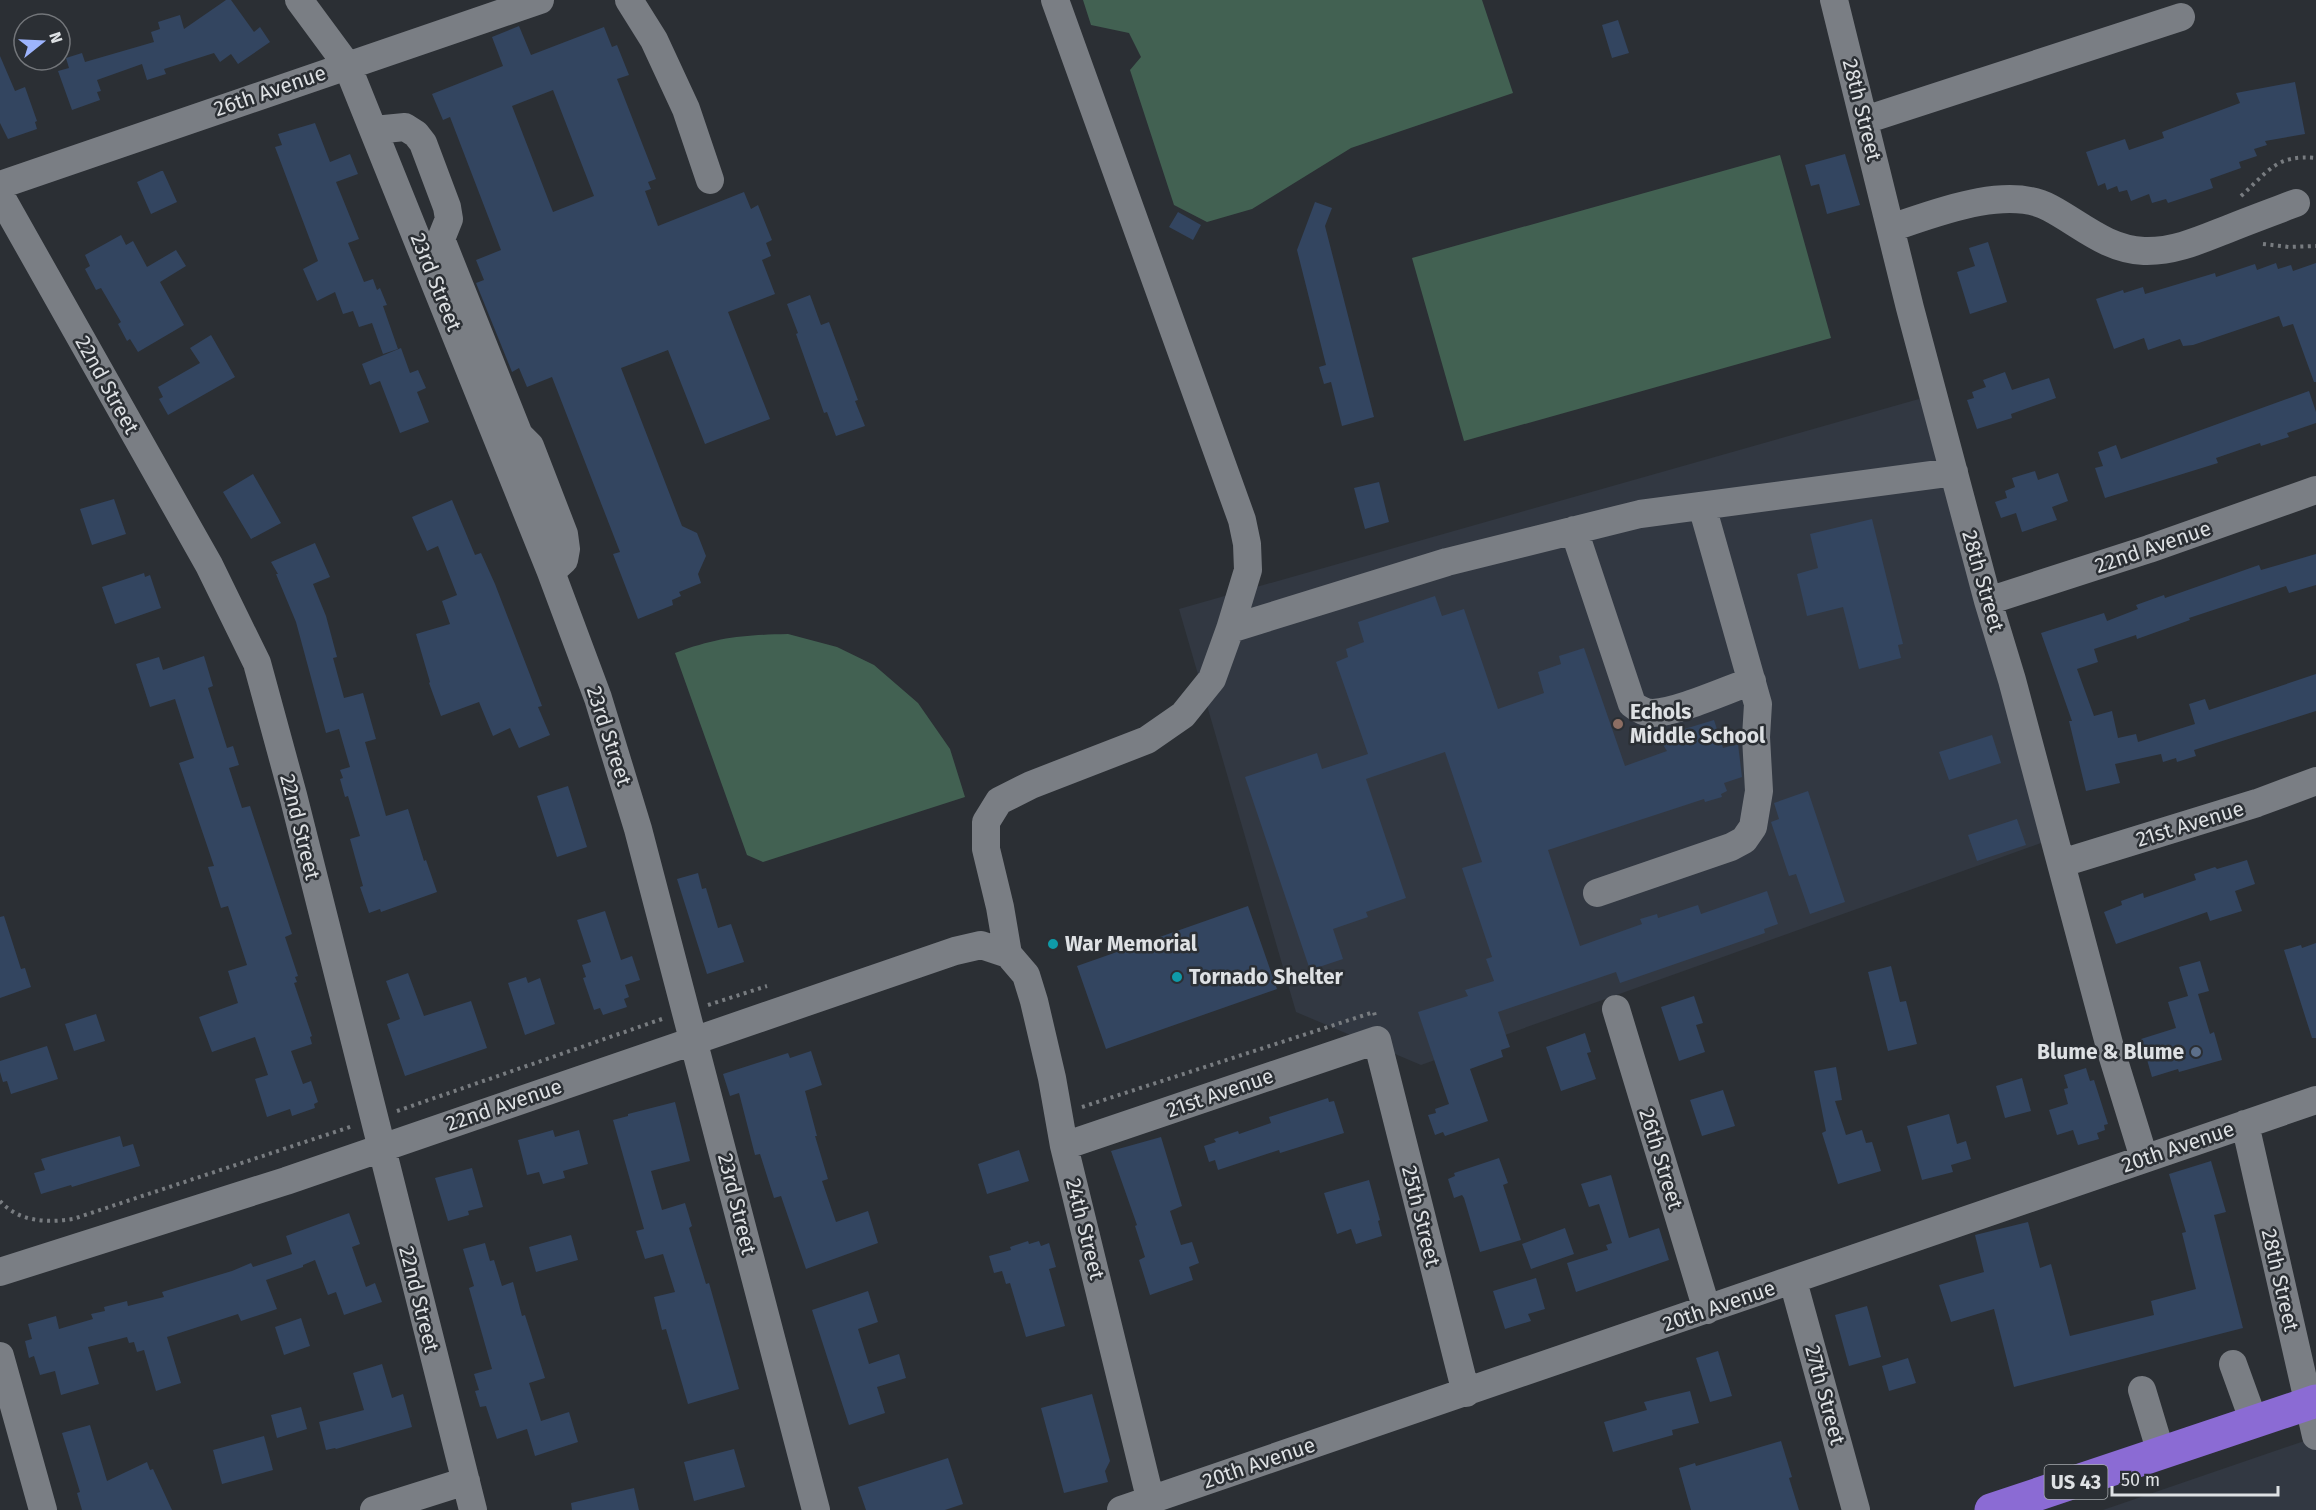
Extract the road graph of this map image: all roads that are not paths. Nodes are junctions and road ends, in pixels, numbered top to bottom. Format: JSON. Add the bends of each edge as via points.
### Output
{"nodes":[{"id":1,"x":299,"y":0,"type":"edge"},
{"id":2,"x":540,"y":0,"type":"edge"},
{"id":3,"x":629,"y":0,"type":"edge"},
{"id":4,"x":1055,"y":0,"type":"edge"},
{"id":5,"x":1834,"y":0,"type":"edge"},
{"id":6,"x":2181,"y":17,"type":"dead end"},
{"id":7,"x":347,"y":65,"type":"junction"},
{"id":8,"x":1865,"y":120,"type":"junction"},
{"id":9,"x":374,"y":130,"type":"junction"},
{"id":10,"x":710,"y":180,"type":"dead end"},
{"id":11,"x":0,"y":185,"type":"edge"},
{"id":12,"x":0,"y":195,"type":"edge"},
{"id":13,"x":2296,"y":203,"type":"dead end"},
{"id":14,"x":1891,"y":228,"type":"junction"},
{"id":15,"x":432,"y":245,"type":"junction"},
{"id":16,"x":1954,"y":472,"type":"junction"},
{"id":17,"x":2316,"y":490,"type":"edge"},
{"id":18,"x":1702,"y":506,"type":"junction"},
{"id":19,"x":1574,"y":530,"type":"junction"},
{"id":20,"x":1988,"y":601,"type":"junction"},
{"id":21,"x":1230,"y":629,"type":"junction"},
{"id":22,"x":1752,"y":681,"type":"junction"},
{"id":23,"x":2316,"y":781,"type":"edge"},
{"id":24,"x":2062,"y":863,"type":"junction"},
{"id":25,"x":1597,"y":893,"type":"dead end"},
{"id":26,"x":1008,"y":954,"type":"junction"},
{"id":27,"x":1616,"y":1008,"type":"dead end"},
{"id":28,"x":694,"y":1039,"type":"junction"},
{"id":29,"x":1377,"y":1040,"type":"joint"},
{"id":30,"x":2316,"y":1100,"type":"edge"},
{"id":31,"x":2245,"y":1124,"type":"junction"},
{"id":32,"x":1064,"y":1146,"type":"junction"},
{"id":33,"x":381,"y":1148,"type":"junction"},
{"id":34,"x":2144,"y":1158,"type":"junction"},
{"id":35,"x":0,"y":1272,"type":"edge"},
{"id":36,"x":1793,"y":1281,"type":"junction"},
{"id":37,"x":1707,"y":1310,"type":"junction"},
{"id":38,"x":0,"y":1356,"type":"edge"},
{"id":39,"x":2233,"y":1364,"type":"dead end"},
{"id":40,"x":2142,"y":1390,"type":"dead end"},
{"id":41,"x":1466,"y":1393,"type":"junction"},
{"id":42,"x":2312,"y":1402,"type":"edge"},
{"id":43,"x":2254,"y":1422,"type":"junction"},
{"id":44,"x":2316,"y":1436,"type":"edge"},
{"id":45,"x":2161,"y":1453,"type":"junction"},
{"id":46,"x":466,"y":1480,"type":"junction"},
{"id":47,"x":1152,"y":1505,"type":"edge"},
{"id":48,"x":43,"y":1510,"type":"edge"},
{"id":49,"x":374,"y":1510,"type":"edge"},
{"id":50,"x":473,"y":1510,"type":"edge"},
{"id":51,"x":816,"y":1510,"type":"edge"},
{"id":52,"x":1122,"y":1510,"type":"edge"},
{"id":53,"x":1856,"y":1510,"type":"edge"},
{"id":54,"x":1991,"y":1510,"type":"edge"}],
"edges":[{"from":1,"to":7,"type":"street","name":"23rd Street"},
{"from":2,"to":7,"type":"street","name":"26th Avenue"},
{"from":3,"to":10,"type":"street","via":[[654,40],[686,109]]},
{"from":4,"to":21,"type":"street","via":[[1242,520],[1248,570]]},
{"from":5,"to":8,"type":"street","name":"28th Street"},
{"from":6,"to":8,"type":"street"},
{"from":7,"to":9,"type":"street","name":"23rd Street"},
{"from":7,"to":11,"type":"street","name":"26th Avenue"},
{"from":8,"to":14,"type":"street","name":"28th Street"},
{"from":9,"to":15,"type":"street","name":"23rd Street"},
{"from":9,"to":15,"type":"street","via":[[405,127],[423,143],[449,219]]},
{"from":12,"to":33,"type":"street","name":"22nd Street","via":[[209,564],[257,663]]},
{"from":13,"to":14,"type":"street","via":[[2198,242],[2146,251],[2118,248],[2048,206],[2020,200],[1965,204]]},
{"from":14,"to":16,"type":"street","name":"28th Street"},
{"from":15,"to":28,"type":"street","name":"23rd Street","via":[[508,434],[551,572],[598,698],[638,829]]},
{"from":16,"to":18,"type":"street"},
{"from":16,"to":20,"type":"street","name":"28th Street"},
{"from":17,"to":20,"type":"street","name":"22nd Avenue"},
{"from":18,"to":19,"type":"street","via":[[1640,514]]},
{"from":18,"to":22,"type":"street"},
{"from":19,"to":21,"type":"street","via":[[1447,562]]},
{"from":19,"to":22,"type":"street","via":[[1632,704],[1651,713],[1667,711]]},
{"from":20,"to":24,"type":"street","name":"28th Street"},
{"from":21,"to":26,"type":"street","via":[[1212,679],[1183,715],[1147,740],[999,801],[986,822],[986,849]]},
{"from":22,"to":25,"type":"street","via":[[1758,704],[1759,791],[1754,827],[1744,840],[1731,847]]},
{"from":23,"to":24,"type":"street","name":"21st Avenue"},
{"from":24,"to":34,"type":"street","name":"28th Street","via":[[2111,1051]]},
{"from":26,"to":28,"type":"street","name":"22nd Avenue","via":[[981,945],[955,951]]},
{"from":26,"to":32,"type":"street","name":"24th Street","via":[[1026,975],[1034,1001]]},
{"from":27,"to":37,"type":"street","name":"26th Street"},
{"from":28,"to":33,"type":"street","name":"22nd Avenue"},
{"from":28,"to":51,"type":"street","name":"23rd Street"},
{"from":29,"to":32,"type":"street","name":"21st Avenue"},
{"from":29,"to":41,"type":"street","name":"25th Street"},
{"from":30,"to":31,"type":"street","name":"20th Avenue"},
{"from":31,"to":34,"type":"street","name":"20th Avenue"},
{"from":31,"to":42,"type":"street","name":"28th Street"},
{"from":32,"to":47,"type":"street","name":"24th Street"},
{"from":33,"to":35,"type":"street","name":"22nd Avenue"},
{"from":33,"to":46,"type":"street","name":"22nd Street"},
{"from":34,"to":36,"type":"street","name":"20th Avenue"},
{"from":36,"to":37,"type":"street","name":"20th Avenue"},
{"from":36,"to":53,"type":"street","name":"27th Street"},
{"from":37,"to":41,"type":"street","name":"20th Avenue"},
{"from":38,"to":48,"type":"street"},
{"from":39,"to":43,"type":"street"},
{"from":40,"to":45,"type":"street"},
{"from":41,"to":47,"type":"street","name":"20th Avenue"},
{"from":42,"to":43,"type":"highway","number":"US 43"},
{"from":42,"to":44,"type":"street","name":"28th Street"},
{"from":43,"to":45,"type":"highway","number":"US 43"},
{"from":45,"to":54,"type":"highway","number":"US 43"},
{"from":46,"to":49,"type":"street"},
{"from":46,"to":50,"type":"street","name":"22nd Street"},
{"from":47,"to":52,"type":"street","name":"20th Avenue"}]}
